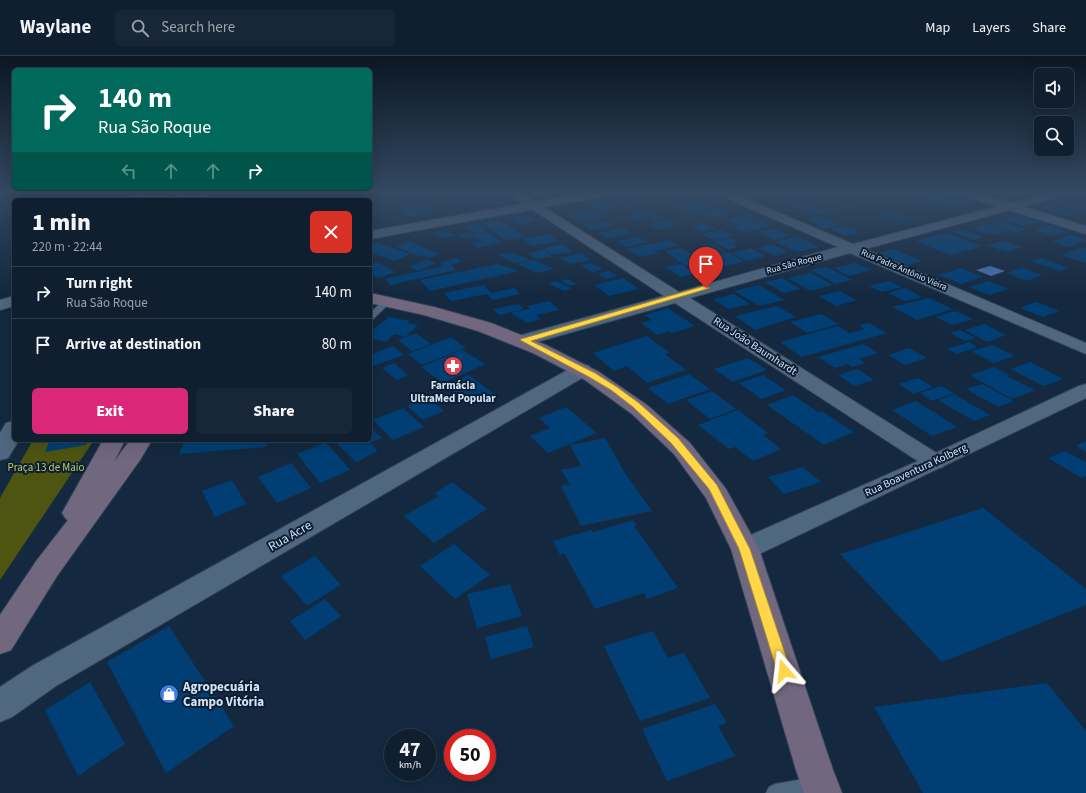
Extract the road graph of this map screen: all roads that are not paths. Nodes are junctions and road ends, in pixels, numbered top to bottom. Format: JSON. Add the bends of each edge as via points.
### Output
{"nodes":[{"id":1,"x":417,"y":226,"type":"edge"},
{"id":2,"x":568,"y":226,"type":"edge"},
{"id":3,"x":801,"y":226,"type":"edge"},
{"id":4,"x":937,"y":226,"type":"edge"},
{"id":5,"x":1075,"y":226,"type":"edge"},
{"id":6,"x":1086,"y":230,"type":"edge"},
{"id":7,"x":372,"y":235,"type":"edge"},
{"id":8,"x":852,"y":248,"type":"junction"},
{"id":9,"x":677,"y":296,"type":"junction"},
{"id":10,"x":372,"y":298,"type":"edge"},
{"id":11,"x":388,"y":301,"type":"junction"},
{"id":12,"x":12,"y":302,"type":"edge"},
{"id":13,"x":0,"y":305,"type":"edge"},
{"id":14,"x":372,"y":315,"type":"edge"},
{"id":15,"x":524,"y":340,"type":"junction"},
{"id":16,"x":1086,"y":349,"type":"edge"},
{"id":17,"x":582,"y":370,"type":"junction"},
{"id":18,"x":1086,"y":390,"type":"edge"},
{"id":19,"x":113,"y":442,"type":"edge"},
{"id":20,"x":126,"y":442,"type":"edge"},
{"id":21,"x":140,"y":442,"type":"edge"},
{"id":22,"x":935,"y":462,"type":"junction"},
{"id":23,"x":745,"y":549,"type":"junction"},
{"id":24,"x":47,"y":568,"type":"junction"},
{"id":25,"x":0,"y":641,"type":"edge"},
{"id":26,"x":0,"y":706,"type":"edge"},
{"id":27,"x":821,"y":789,"type":"edge"},
{"id":28,"x":775,"y":793,"type":"edge"}],
"edges":[{"from":1,"to":7,"type":"street"},
{"from":2,"to":9,"type":"street","name":"Rua João Baumhardt"},
{"from":3,"to":8,"type":"street","name":"Rua Padre Antônio Vieira"},
{"from":4,"to":8,"type":"street","name":"Rua São Roque"},
{"from":5,"to":6,"type":"street"},
{"from":8,"to":9,"type":"street","name":"Rua São Roque"},
{"from":8,"to":16,"type":"street","name":"Rua Padre Antônio Vieira"},
{"from":9,"to":15,"type":"street","name":"Rua São Roque"},
{"from":9,"to":22,"type":"street","name":"Rua João Baumhardt"},
{"from":10,"to":11,"type":"main road"},
{"from":11,"to":14,"type":"lane"},
{"from":11,"to":15,"type":"main road","via":[[459,318]]},
{"from":12,"to":13,"type":"street"},
{"from":15,"to":17,"type":"main road"},
{"from":17,"to":23,"type":"main road","via":[[631,401],[675,440],[714,488]]},
{"from":17,"to":26,"type":"street","name":"Rua Acre","via":[[44,676]]},
{"from":18,"to":22,"type":"street","name":"Rua Boaventura Kolberg"},
{"from":19,"to":24,"type":"main road"},
{"from":20,"to":24,"type":"main road"},
{"from":21,"to":24,"type":"main road"},
{"from":22,"to":23,"type":"street","name":"Rua Boaventura Kolberg"},
{"from":23,"to":27,"type":"main road"},
{"from":24,"to":25,"type":"main road"},
{"from":27,"to":28,"type":"lane"}]}
